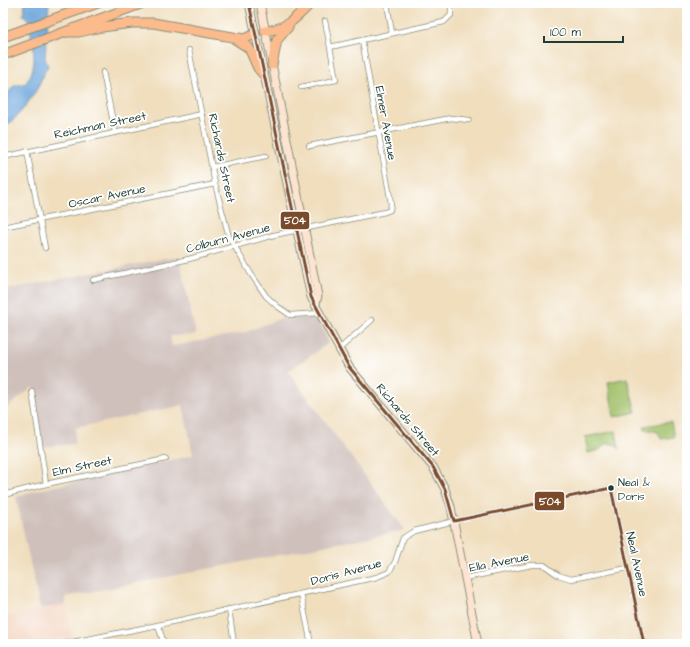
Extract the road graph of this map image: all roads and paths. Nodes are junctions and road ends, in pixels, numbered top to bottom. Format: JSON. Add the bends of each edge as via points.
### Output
{"nodes":[{"id":1,"x":85,"y":3,"type":"edge"},
{"id":2,"x":98,"y":3,"type":"edge"},
{"id":3,"x":143,"y":3,"type":"edge"},
{"id":4,"x":249,"y":3,"type":"edge"},
{"id":5,"x":260,"y":3,"type":"edge"},
{"id":6,"x":312,"y":3,"type":"edge"},
{"id":7,"x":387,"y":3,"type":"edge"},
{"id":8,"x":451,"y":3,"type":"edge"},
{"id":9,"x":68,"y":13,"type":"junction"},
{"id":10,"x":324,"y":21,"type":"dead end"},
{"id":11,"x":291,"y":22,"type":"junction"},
{"id":12,"x":265,"y":30,"type":"junction"},
{"id":13,"x":67,"y":32,"type":"junction"},
{"id":14,"x":392,"y":33,"type":"junction"},
{"id":15,"x":255,"y":34,"type":"junction"},
{"id":16,"x":6,"y":36,"type":"edge"},
{"id":17,"x":230,"y":37,"type":"junction"},
{"id":18,"x":362,"y":40,"type":"junction"},
{"id":19,"x":330,"y":47,"type":"junction"},
{"id":20,"x":189,"y":50,"type":"dead end"},
{"id":21,"x":6,"y":54,"type":"edge"},
{"id":22,"x":272,"y":64,"type":"junction"},
{"id":23,"x":103,"y":72,"type":"dead end"},
{"id":24,"x":263,"y":74,"type":"junction"},
{"id":25,"x":301,"y":87,"type":"dead end"},
{"id":26,"x":202,"y":114,"type":"junction"},
{"id":27,"x":469,"y":120,"type":"dead end"},
{"id":28,"x":116,"y":132,"type":"junction"},
{"id":29,"x":378,"y":133,"type":"junction"},
{"id":30,"x":309,"y":146,"type":"dead end"},
{"id":31,"x":27,"y":151,"type":"junction"},
{"id":32,"x":266,"y":156,"type":"dead end"},
{"id":33,"x":3,"y":157,"type":"edge"},
{"id":34,"x":212,"y":166,"type":"junction"},
{"id":35,"x":215,"y":184,"type":"junction"},
{"id":36,"x":390,"y":210,"type":"joint"},
{"id":37,"x":40,"y":220,"type":"junction"},
{"id":38,"x":3,"y":227,"type":"edge"},
{"id":39,"x":305,"y":229,"type":"junction"},
{"id":40,"x":297,"y":231,"type":"junction"},
{"id":41,"x":45,"y":248,"type":"dead end"},
{"id":42,"x":234,"y":248,"type":"junction"},
{"id":43,"x":93,"y":280,"type":"dead end"},
{"id":44,"x":316,"y":304,"type":"junction"},
{"id":45,"x":320,"y":313,"type":"junction"},
{"id":46,"x":372,"y":320,"type":"dead end"},
{"id":47,"x":338,"y":350,"type":"junction"},
{"id":48,"x":32,"y":391,"type":"dead end"},
{"id":49,"x":166,"y":458,"type":"dead end"},
{"id":50,"x":46,"y":484,"type":"junction"},
{"id":51,"x":611,"y":488,"type":"joint"},
{"id":52,"x":3,"y":495,"type":"edge"},
{"id":53,"x":454,"y":521,"type":"junction"},
{"id":54,"x":628,"y":568,"type":"junction"},
{"id":55,"x":465,"y":578,"type":"junction"},
{"id":56,"x":301,"y":594,"type":"junction"},
{"id":57,"x":229,"y":609,"type":"junction"},
{"id":58,"x":158,"y":625,"type":"junction"},
{"id":59,"x":79,"y":642,"type":"edge"},
{"id":60,"x":63,"y":644,"type":"edge"},
{"id":61,"x":164,"y":644,"type":"edge"},
{"id":62,"x":234,"y":644,"type":"edge"},
{"id":63,"x":311,"y":644,"type":"edge"},
{"id":64,"x":478,"y":644,"type":"edge"},
{"id":65,"x":643,"y":644,"type":"edge"}],
"edges":[{"from":1,"to":9,"type":"highway"},
{"from":2,"to":9,"type":"highway"},
{"from":3,"to":13,"type":"highway"},
{"from":4,"to":15,"type":"street","name":"Richards Street"},
{"from":5,"to":12,"type":"street","name":"Richards Street"},
{"from":6,"to":11,"type":"highway"},
{"from":7,"to":14,"type":"street"},
{"from":8,"to":14,"type":"street","via":[[452,15],[444,22]]},
{"from":9,"to":16,"type":"highway"},
{"from":10,"to":19,"type":"street"},
{"from":11,"to":12,"type":"highway","via":[[280,29]]},
{"from":11,"to":22,"type":"highway","via":[[277,40]]},
{"from":12,"to":15,"type":"street"},
{"from":12,"to":22,"type":"street","name":"Richards Street"},
{"from":13,"to":17,"type":"highway","via":[[132,23],[153,23]]},
{"from":13,"to":21,"type":"highway"},
{"from":14,"to":18,"type":"street"},
{"from":15,"to":17,"type":"highway","via":[[244,38]]},
{"from":15,"to":24,"type":"street","name":"Richards Street"},
{"from":17,"to":24,"type":"highway","via":[[249,48]]},
{"from":18,"to":19,"type":"street"},
{"from":18,"to":29,"type":"street","name":"Elmer Avenue"},
{"from":19,"to":25,"type":"street","via":[[336,80]]},
{"from":20,"to":26,"type":"street","name":"Richards Street"},
{"from":22,"to":39,"type":"street","name":"Richards Street"},
{"from":23,"to":28,"type":"street"},
{"from":24,"to":40,"type":"street","name":"Richards Street"},
{"from":26,"to":28,"type":"street","name":"Reichman Street"},
{"from":26,"to":34,"type":"street","name":"Richards Street"},
{"from":27,"to":29,"type":"street","via":[[451,118]]},
{"from":28,"to":31,"type":"street","name":"Reichman Street"},
{"from":29,"to":30,"type":"street"},
{"from":29,"to":36,"type":"street","name":"Elmer Avenue","via":[[391,203]]},
{"from":31,"to":33,"type":"street","name":"Reichman Street"},
{"from":31,"to":37,"type":"street"},
{"from":32,"to":34,"type":"street"},
{"from":34,"to":35,"type":"street","name":"Richards Street"},
{"from":35,"to":37,"type":"street","name":"Oscar Avenue"},
{"from":35,"to":42,"type":"street","name":"Richards Street"},
{"from":36,"to":39,"type":"street","name":"Colburn Avenue"},
{"from":37,"to":38,"type":"street","name":"Oscar Avenue"},
{"from":37,"to":41,"type":"street"},
{"from":39,"to":40,"type":"street","name":"Colburn Avenue"},
{"from":39,"to":44,"type":"street","name":"Richards Street","via":[[318,296]]},
{"from":40,"to":42,"type":"street","name":"Colburn Avenue"},
{"from":40,"to":44,"type":"street","name":"Richards Street","via":[[311,297]]},
{"from":42,"to":43,"type":"street","name":"Colburn Avenue"},
{"from":42,"to":45,"type":"street","name":"Richards Street","via":[[266,296],[277,306],[290,315]]},
{"from":44,"to":45,"type":"street","name":"Richards Street"},
{"from":45,"to":47,"type":"street","name":"Richards Street"},
{"from":46,"to":47,"type":"street"},
{"from":47,"to":53,"type":"street","name":"Richards Street","via":[[349,367],[433,467],[445,489]]},
{"from":48,"to":50,"type":"street"},
{"from":49,"to":50,"type":"street","name":"Elm Street"},
{"from":50,"to":52,"type":"street","name":"Elm Street"},
{"from":51,"to":53,"type":"street","name":"Doris Avenue"},
{"from":51,"to":54,"type":"street","name":"Neal Avenue"},
{"from":53,"to":55,"type":"street","name":"Richards Street"},
{"from":53,"to":56,"type":"street","name":"Doris Avenue","via":[[414,531],[404,538],[389,572]]},
{"from":54,"to":55,"type":"street","name":"Ella Avenue","via":[[571,579],[558,575],[544,564]]},
{"from":54,"to":65,"type":"street","name":"Neal Avenue"},
{"from":55,"to":64,"type":"street","name":"Richards Street"},
{"from":56,"to":57,"type":"street","name":"Doris Avenue"},
{"from":56,"to":63,"type":"street"},
{"from":57,"to":58,"type":"street","name":"Doris Avenue"},
{"from":57,"to":62,"type":"street"},
{"from":58,"to":59,"type":"street","name":"Doris Avenue"},
{"from":58,"to":61,"type":"street"},
{"from":59,"to":60,"type":"street","name":"Doris Avenue"}]}
